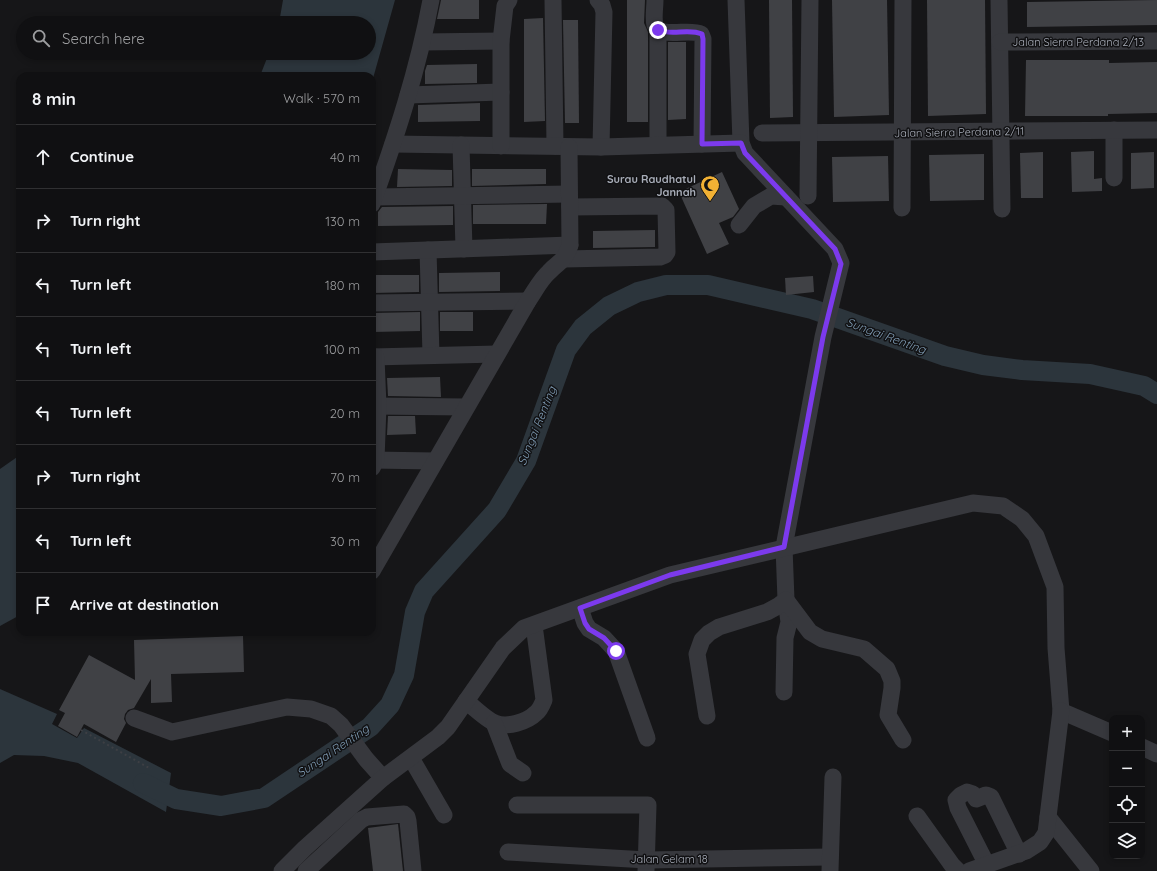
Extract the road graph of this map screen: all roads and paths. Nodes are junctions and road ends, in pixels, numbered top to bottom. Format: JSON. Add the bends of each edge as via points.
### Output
{"nodes":[{"id":1,"x":431,"y":0,"type":"edge"},
{"id":2,"x":509,"y":0,"type":"edge"},
{"id":3,"x":553,"y":0,"type":"edge"},
{"id":4,"x":598,"y":0,"type":"edge"},
{"id":5,"x":655,"y":0,"type":"edge"},
{"id":6,"x":736,"y":0,"type":"edge"},
{"id":7,"x":810,"y":0,"type":"edge"},
{"id":8,"x":903,"y":0,"type":"edge"},
{"id":9,"x":999,"y":0,"type":"edge"},
{"id":10,"x":658,"y":30,"type":"junction"},
{"id":11,"x":501,"y":41,"type":"junction"},
{"id":12,"x":1157,"y":41,"type":"edge"},
{"id":13,"x":423,"y":42,"type":"junction"},
{"id":14,"x":1000,"y":42,"type":"junction"},
{"id":15,"x":501,"y":92,"type":"junction"},
{"id":16,"x":408,"y":95,"type":"junction"},
{"id":17,"x":1114,"y":130,"type":"junction"},
{"id":18,"x":1157,"y":130,"type":"edge"},
{"id":19,"x":1002,"y":131,"type":"junction"},
{"id":20,"x":902,"y":132,"type":"junction"},
{"id":21,"x":762,"y":133,"type":"dead end"},
{"id":22,"x":809,"y":133,"type":"junction"},
{"id":23,"x":741,"y":143,"type":"junction"},
{"id":24,"x":393,"y":144,"type":"junction"},
{"id":25,"x":702,"y":144,"type":"junction"},
{"id":26,"x":461,"y":145,"type":"junction"},
{"id":27,"x":501,"y":146,"type":"junction"},
{"id":28,"x":562,"y":146,"type":"junction"},
{"id":29,"x":658,"y":146,"type":"junction"},
{"id":30,"x":601,"y":147,"type":"junction"},
{"id":31,"x":1114,"y":178,"type":"dead end"},
{"id":32,"x":376,"y":192,"type":"edge"},
{"id":33,"x":463,"y":196,"type":"junction"},
{"id":34,"x":786,"y":196,"type":"junction"},
{"id":35,"x":808,"y":196,"type":"dead end"},
{"id":36,"x":376,"y":200,"type":"edge"},
{"id":37,"x":570,"y":200,"type":"junction"},
{"id":38,"x":902,"y":208,"type":"dead end"},
{"id":39,"x":1002,"y":209,"type":"dead end"},
{"id":40,"x":739,"y":225,"type":"dead end"},
{"id":41,"x":533,"y":246,"type":"junction"},
{"id":42,"x":464,"y":249,"type":"junction"},
{"id":43,"x":428,"y":250,"type":"junction"},
{"id":44,"x":376,"y":252,"type":"edge"},
{"id":45,"x":567,"y":252,"type":"junction"},
{"id":46,"x":549,"y":271,"type":"junction"},
{"id":47,"x":528,"y":301,"type":"junction"},
{"id":48,"x":430,"y":302,"type":"junction"},
{"id":49,"x":376,"y":303,"type":"edge"},
{"id":50,"x":497,"y":354,"type":"junction"},
{"id":51,"x":432,"y":355,"type":"junction"},
{"id":52,"x":376,"y":357,"type":"edge"},
{"id":53,"x":376,"y":406,"type":"edge"},
{"id":54,"x":466,"y":407,"type":"junction"},
{"id":55,"x":435,"y":461,"type":"junction"},
{"id":56,"x":376,"y":463,"type":"edge"},
{"id":57,"x":784,"y":547,"type":"junction"},
{"id":58,"x":376,"y":564,"type":"edge"},
{"id":59,"x":786,"y":600,"type":"junction"},
{"id":60,"x":580,"y":608,"type":"junction"},
{"id":61,"x":534,"y":625,"type":"junction"},
{"id":62,"x":784,"y":692,"type":"dead end"},
{"id":63,"x":466,"y":701,"type":"junction"},
{"id":64,"x":1061,"y":711,"type":"junction"},
{"id":65,"x":707,"y":716,"type":"dead end"},
{"id":66,"x":134,"y":718,"type":"dead end"},
{"id":67,"x":494,"y":723,"type":"junction"},
{"id":68,"x":81,"y":730,"type":"dead end"},
{"id":69,"x":1109,"y":733,"type":"edge"},
{"id":70,"x":647,"y":738,"type":"dead end"},
{"id":71,"x":903,"y":740,"type":"dead end"},
{"id":72,"x":1145,"y":748,"type":"edge"},
{"id":73,"x":1157,"y":754,"type":"edge"},
{"id":74,"x":411,"y":758,"type":"junction"},
{"id":75,"x":151,"y":769,"type":"dead end"},
{"id":76,"x":523,"y":773,"type":"dead end"},
{"id":77,"x":833,"y":777,"type":"dead end"},
{"id":78,"x":383,"y":778,"type":"junction"},
{"id":79,"x":517,"y":805,"type":"dead end"},
{"id":80,"x":444,"y":815,"type":"dead end"},
{"id":81,"x":917,"y":816,"type":"dead end"},
{"id":82,"x":1048,"y":817,"type":"junction"},
{"id":83,"x":508,"y":852,"type":"dead end"},
{"id":84,"x":1019,"y":854,"type":"junction"},
{"id":85,"x":830,"y":864,"type":"edge"},
{"id":86,"x":646,"y":865,"type":"edge"},
{"id":87,"x":987,"y":865,"type":"junction"},
{"id":88,"x":282,"y":871,"type":"edge"},
{"id":89,"x":306,"y":871,"type":"edge"},
{"id":90,"x":413,"y":871,"type":"edge"},
{"id":91,"x":958,"y":871,"type":"edge"},
{"id":92,"x":969,"y":871,"type":"edge"},
{"id":93,"x":1091,"y":871,"type":"edge"}],
"edges":[{"from":1,"to":13,"type":"street"},
{"from":2,"to":11,"type":"street","via":[[505,6]]},
{"from":3,"to":28,"type":"street"},
{"from":4,"to":30,"type":"street","via":[[604,12]]},
{"from":5,"to":10,"type":"street","via":[[655,24]]},
{"from":6,"to":23,"type":"street"},
{"from":7,"to":22,"type":"street"},
{"from":8,"to":20,"type":"street"},
{"from":9,"to":14,"type":"street"},
{"from":10,"to":25,"type":"street","via":[[664,33],[702,34]]},
{"from":10,"to":29,"type":"street"},
{"from":11,"to":13,"type":"street"},
{"from":11,"to":15,"type":"street"},
{"from":12,"to":14,"type":"street","name":"Jalan Sierra Perdana 2/13"},
{"from":13,"to":16,"type":"street"},
{"from":14,"to":19,"type":"street"},
{"from":15,"to":16,"type":"street"},
{"from":15,"to":27,"type":"street"},
{"from":16,"to":24,"type":"street"},
{"from":17,"to":18,"type":"street","name":"Jalan Sierra Perdana 2/11"},
{"from":17,"to":19,"type":"street","name":"Jalan Sierra Perdana 2/11"},
{"from":17,"to":31,"type":"street"},
{"from":19,"to":20,"type":"street","name":"Jalan Sierra Perdana 2/11"},
{"from":19,"to":39,"type":"street"},
{"from":20,"to":22,"type":"street","name":"Jalan Sierra Perdana 2/11"},
{"from":20,"to":38,"type":"street"},
{"from":21,"to":22,"type":"street","name":"Jalan Sierra Perdana 2/11"},
{"from":22,"to":35,"type":"street"},
{"from":23,"to":25,"type":"street"},
{"from":23,"to":34,"type":"street","via":[[745,153]]},
{"from":24,"to":26,"type":"street"},
{"from":24,"to":32,"type":"street"},
{"from":25,"to":29,"type":"street"},
{"from":26,"to":27,"type":"street"},
{"from":26,"to":33,"type":"street"},
{"from":27,"to":28,"type":"street"},
{"from":28,"to":30,"type":"street"},
{"from":28,"to":37,"type":"street"},
{"from":29,"to":30,"type":"street"},
{"from":33,"to":36,"type":"street"},
{"from":33,"to":37,"type":"street"},
{"from":33,"to":42,"type":"street"},
{"from":34,"to":40,"type":"street","via":[[771,196],[754,206]]},
{"from":34,"to":57,"type":"street","via":[[835,249],[841,264],[823,337]]},
{"from":37,"to":45,"type":"street"},
{"from":37,"to":45,"type":"street","via":[[662,206],[667,213],[667,252],[660,257]]},
{"from":41,"to":42,"type":"street"},
{"from":41,"to":45,"type":"street"},
{"from":41,"to":46,"type":"street","via":[[544,256]]},
{"from":42,"to":43,"type":"street"},
{"from":43,"to":44,"type":"street"},
{"from":43,"to":48,"type":"street"},
{"from":45,"to":46,"type":"street"},
{"from":46,"to":47,"type":"street"},
{"from":47,"to":48,"type":"street"},
{"from":47,"to":50,"type":"street"},
{"from":48,"to":49,"type":"street"},
{"from":48,"to":51,"type":"street"},
{"from":50,"to":51,"type":"street"},
{"from":50,"to":54,"type":"street"},
{"from":51,"to":52,"type":"street"},
{"from":53,"to":54,"type":"street"},
{"from":54,"to":55,"type":"street"},
{"from":55,"to":56,"type":"street"},
{"from":55,"to":58,"type":"street"},
{"from":57,"to":59,"type":"street"},
{"from":57,"to":60,"type":"street","via":[[670,575]]},
{"from":57,"to":64,"type":"street","via":[[974,503],[1003,506],[1022,518],[1036,536],[1055,587]]},
{"from":59,"to":62,"type":"street","via":[[789,622],[785,638]]},
{"from":59,"to":65,"type":"street","via":[[767,612],[719,627],[702,640],[697,654]]},
{"from":59,"to":71,"type":"street","via":[[810,632],[822,639],[864,649],[887,669],[892,681],[888,716]]},
{"from":60,"to":61,"type":"street"},
{"from":60,"to":70,"type":"street","via":[[589,629],[604,638],[616,651]]},
{"from":61,"to":63,"type":"street","via":[[524,628],[503,648]]},
{"from":61,"to":67,"type":"street","via":[[544,700],[536,714],[528,719],[505,725]]},
{"from":63,"to":67,"type":"street"},
{"from":63,"to":74,"type":"street","via":[[448,727]]},
{"from":64,"to":69,"type":"street"},
{"from":64,"to":82,"type":"street"},
{"from":66,"to":78,"type":"street","via":[[172,732],[287,708],[312,709],[331,716],[341,725]]},
{"from":67,"to":76,"type":"street","via":[[510,764]]},
{"from":68,"to":75,"type":"path"},
{"from":72,"to":73,"type":"street"},
{"from":74,"to":78,"type":"street"},
{"from":74,"to":80,"type":"street"},
{"from":77,"to":85,"type":"street"},
{"from":78,"to":88,"type":"street"},
{"from":79,"to":86,"type":"street","via":[[648,804]]},
{"from":81,"to":91,"type":"street"},
{"from":82,"to":84,"type":"street","via":[[1046,833],[1040,842]]},
{"from":82,"to":93,"type":"street"},
{"from":83,"to":86,"type":"street","name":"Jalan Gelam 18"},
{"from":84,"to":87,"type":"street"},
{"from":84,"to":87,"type":"street","via":[[990,797],[986,795],[976,799],[973,794],[967,792],[956,800],[958,808]]},
{"from":85,"to":86,"type":"street","name":"Jalan Gelam 18"},
{"from":87,"to":92,"type":"street"},
{"from":89,"to":90,"type":"street","via":[[367,816],[404,814],[408,821]]}]}
